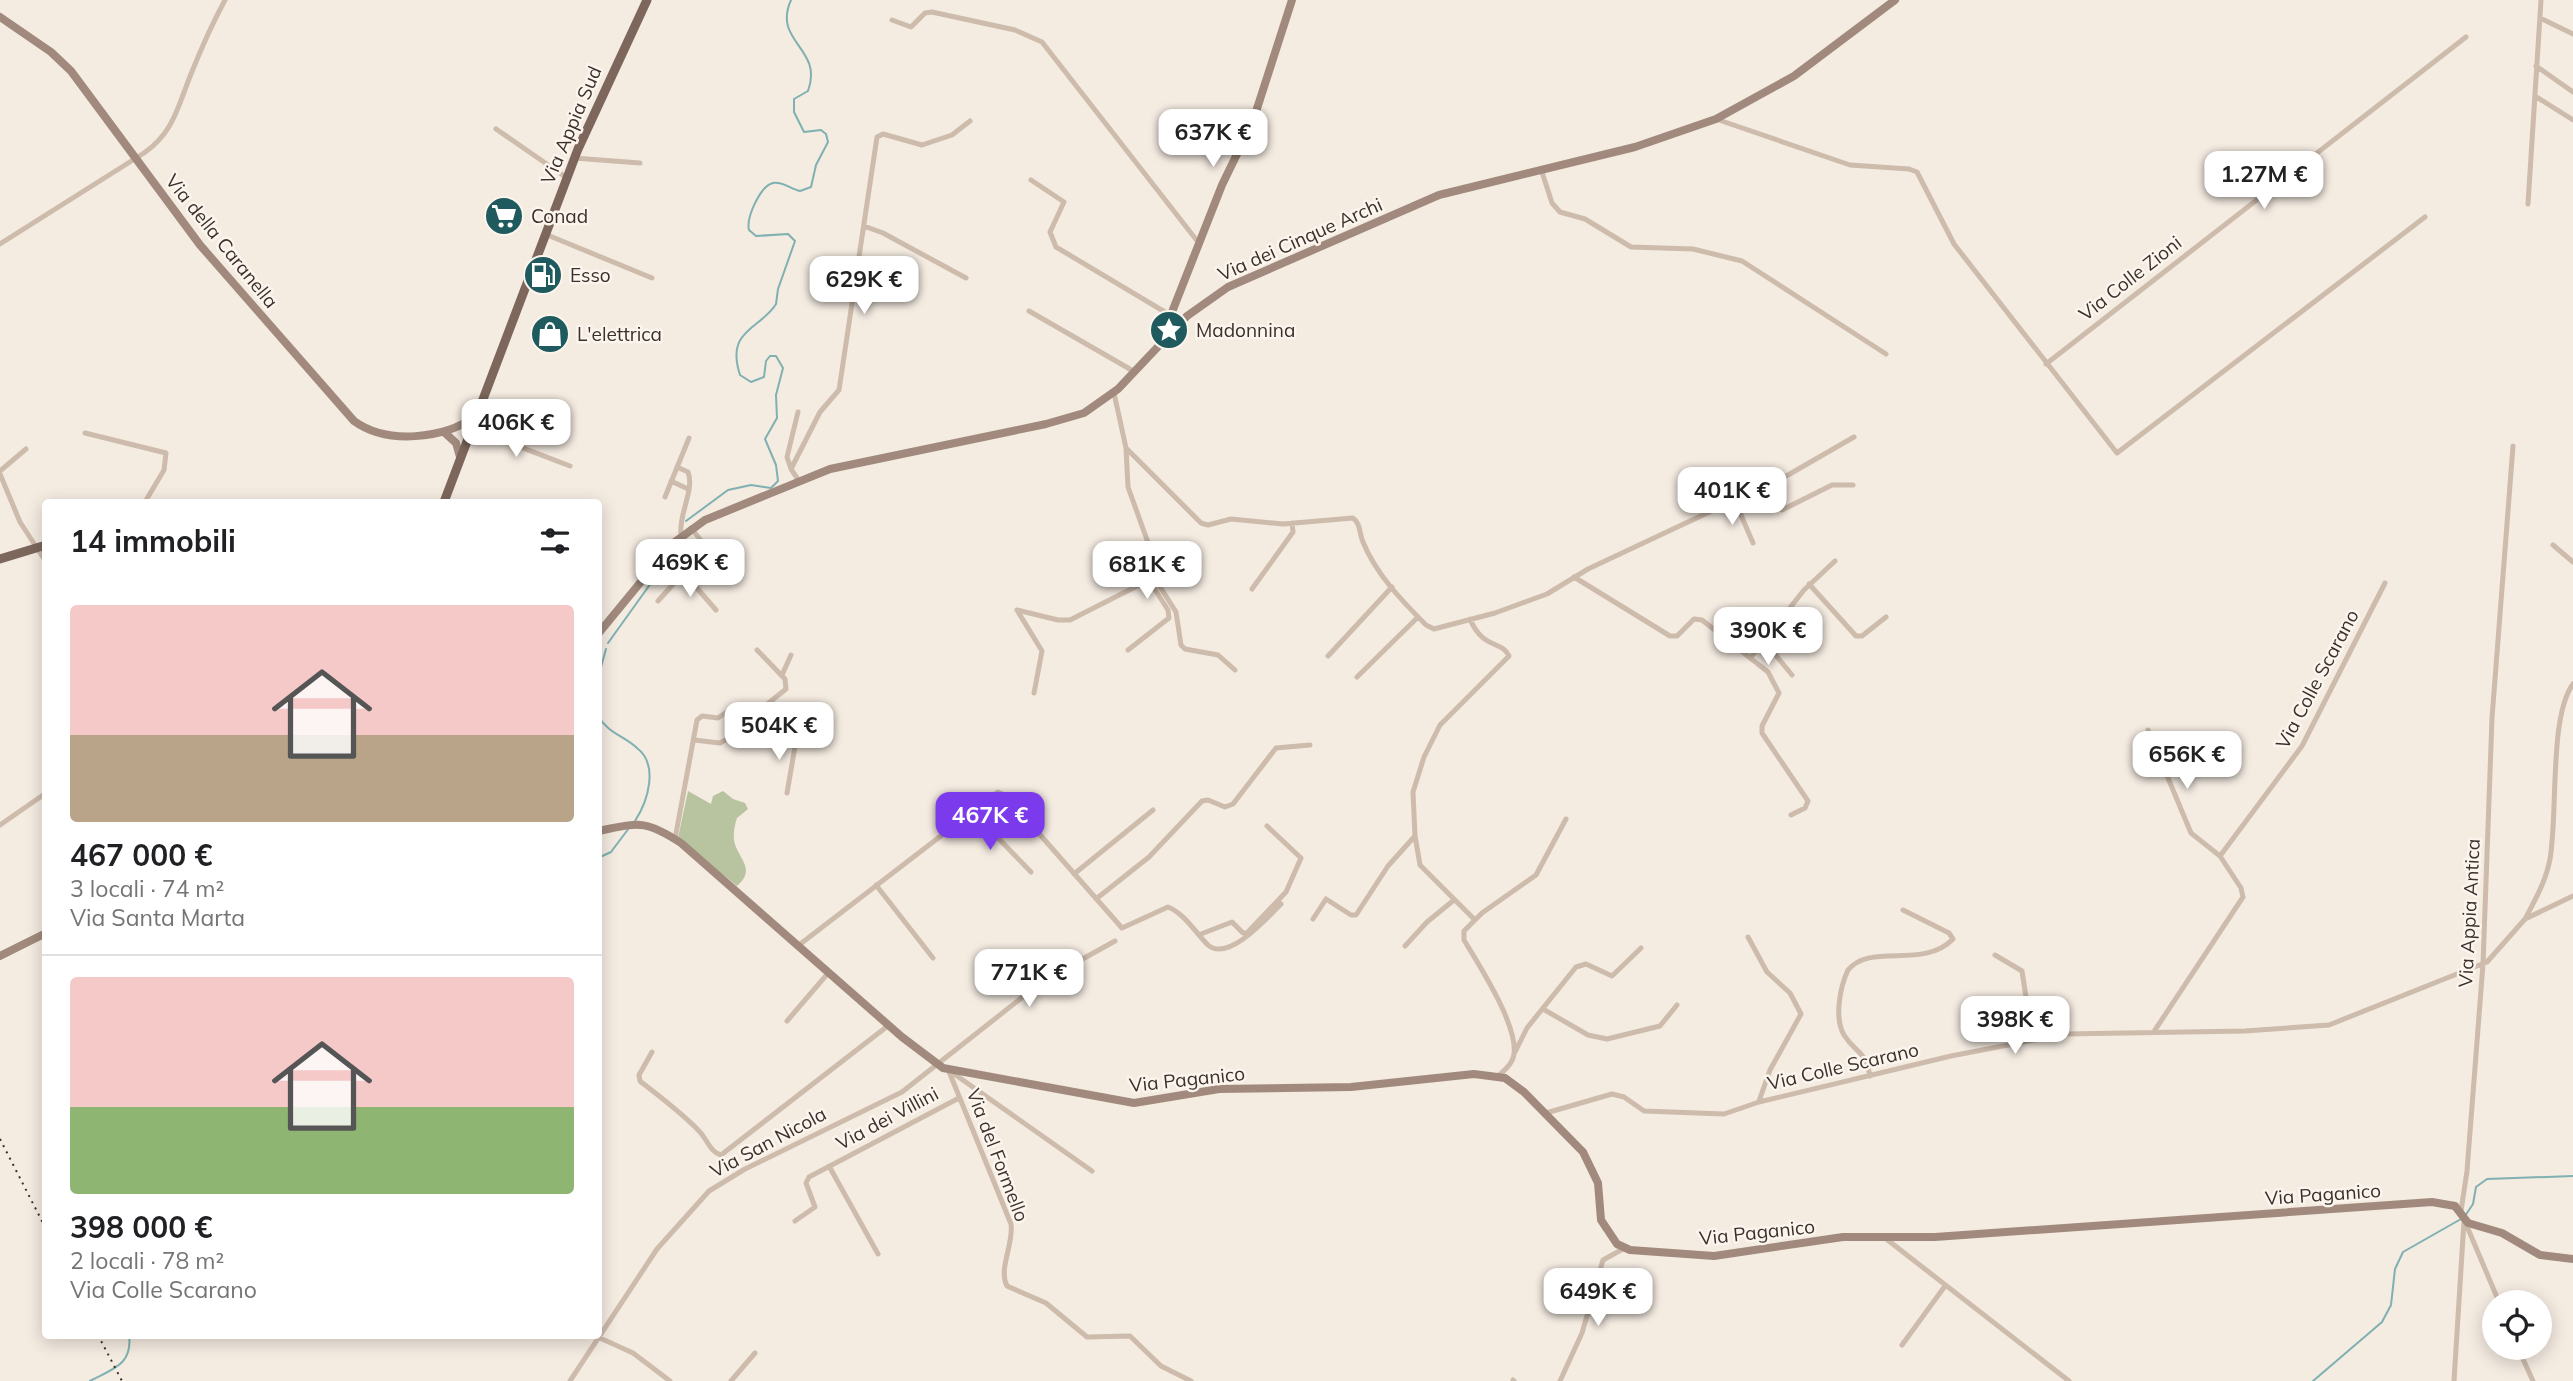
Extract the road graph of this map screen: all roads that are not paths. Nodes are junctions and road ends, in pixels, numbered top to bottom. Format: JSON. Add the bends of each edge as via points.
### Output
{"nodes":[{"id":1,"x":225,"y":0,"type":"edge"},
{"id":2,"x":647,"y":0,"type":"edge"},
{"id":3,"x":1292,"y":0,"type":"edge"},
{"id":4,"x":1895,"y":0,"type":"edge"},
{"id":5,"x":2541,"y":0,"type":"edge"},
{"id":6,"x":0,"y":17,"type":"edge"},
{"id":7,"x":2540,"y":18,"type":"junction"},
{"id":8,"x":892,"y":20,"type":"dead end"},
{"id":9,"x":2573,"y":34,"type":"edge"},
{"id":10,"x":2466,"y":37,"type":"dead end"},
{"id":11,"x":2536,"y":66,"type":"junction"},
{"id":12,"x":2573,"y":92,"type":"edge"},
{"id":13,"x":2535,"y":96,"type":"junction"},
{"id":14,"x":1716,"y":118,"type":"junction"},
{"id":15,"x":2573,"y":120,"type":"edge"},
{"id":16,"x":970,"y":121,"type":"dead end"},
{"id":17,"x":496,"y":129,"type":"dead end"},
{"id":18,"x":136,"y":157,"type":"junction"},
{"id":19,"x":575,"y":158,"type":"junction"},
{"id":20,"x":640,"y":163,"type":"dead end"},
{"id":21,"x":1541,"y":169,"type":"junction"},
{"id":22,"x":567,"y":178,"type":"junction"},
{"id":23,"x":1031,"y":180,"type":"dead end"},
{"id":24,"x":2528,"y":204,"type":"dead end"},
{"id":25,"x":2425,"y":217,"type":"dead end"},
{"id":26,"x":864,"y":226,"type":"junction"},
{"id":27,"x":545,"y":234,"type":"junction"},
{"id":28,"x":1198,"y":242,"type":"junction"},
{"id":29,"x":0,"y":244,"type":"edge"},
{"id":30,"x":652,"y":278,"type":"dead end"},
{"id":31,"x":966,"y":278,"type":"dead end"},
{"id":32,"x":1029,"y":311,"type":"dead end"},
{"id":33,"x":1171,"y":315,"type":"junction"},
{"id":34,"x":1159,"y":346,"type":"junction"},
{"id":35,"x":1886,"y":354,"type":"dead end"},
{"id":36,"x":2046,"y":364,"type":"junction"},
{"id":37,"x":1135,"y":372,"type":"junction"},
{"id":38,"x":1114,"y":393,"type":"junction"},
{"id":39,"x":798,"y":412,"type":"dead end"},
{"id":40,"x":476,"y":416,"type":"junction"},
{"id":41,"x":444,"y":432,"type":"junction"},
{"id":42,"x":85,"y":433,"type":"dead end"},
{"id":43,"x":469,"y":433,"type":"junction"},
{"id":44,"x":1854,"y":437,"type":"dead end"},
{"id":45,"x":689,"y":438,"type":"dead end"},
{"id":46,"x":2513,"y":446,"type":"dead end"},
{"id":47,"x":1126,"y":448,"type":"junction"},
{"id":48,"x":26,"y":449,"type":"dead end"},
{"id":49,"x":460,"y":457,"type":"junction"},
{"id":50,"x":570,"y":466,"type":"dead end"},
{"id":51,"x":677,"y":467,"type":"junction"},
{"id":52,"x":791,"y":469,"type":"junction"},
{"id":53,"x":0,"y":472,"type":"edge"},
{"id":54,"x":671,"y":481,"type":"junction"},
{"id":55,"x":799,"y":481,"type":"junction"},
{"id":56,"x":1853,"y":485,"type":"dead end"},
{"id":57,"x":688,"y":489,"type":"junction"},
{"id":58,"x":1754,"y":492,"type":"junction"},
{"id":59,"x":665,"y":497,"type":"dead end"},
{"id":60,"x":147,"y":499,"type":"edge"},
{"id":61,"x":445,"y":499,"type":"edge"},
{"id":62,"x":1735,"y":501,"type":"junction"},
{"id":63,"x":1292,"y":523,"type":"junction"},
{"id":64,"x":691,"y":528,"type":"junction"},
{"id":65,"x":681,"y":536,"type":"junction"},
{"id":66,"x":1753,"y":543,"type":"dead end"},
{"id":67,"x":1149,"y":545,"type":"junction"},
{"id":68,"x":2553,"y":545,"type":"dead end"},
{"id":69,"x":40,"y":546,"type":"edge"},
{"id":70,"x":0,"y":559,"type":"edge"},
{"id":71,"x":1835,"y":561,"type":"dead end"},
{"id":72,"x":2573,"y":562,"type":"edge"},
{"id":73,"x":683,"y":572,"type":"junction"},
{"id":74,"x":1147,"y":577,"type":"junction"},
{"id":75,"x":1574,"y":578,"type":"junction"},
{"id":76,"x":2385,"y":583,"type":"dead end"},
{"id":77,"x":1809,"y":584,"type":"junction"},
{"id":78,"x":1392,"y":587,"type":"junction"},
{"id":79,"x":1252,"y":589,"type":"dead end"},
{"id":80,"x":658,"y":601,"type":"dead end"},
{"id":81,"x":716,"y":610,"type":"dead end"},
{"id":82,"x":1418,"y":617,"type":"junction"},
{"id":83,"x":1886,"y":617,"type":"dead end"},
{"id":84,"x":1470,"y":619,"type":"junction"},
{"id":85,"x":602,"y":629,"type":"edge"},
{"id":86,"x":1765,"y":642,"type":"junction"},
{"id":87,"x":757,"y":650,"type":"dead end"},
{"id":88,"x":1128,"y":650,"type":"dead end"},
{"id":89,"x":791,"y":655,"type":"dead end"},
{"id":90,"x":1328,"y":656,"type":"dead end"},
{"id":91,"x":1751,"y":657,"type":"junction"},
{"id":92,"x":1235,"y":670,"type":"dead end"},
{"id":93,"x":782,"y":675,"type":"junction"},
{"id":94,"x":1792,"y":675,"type":"dead end"},
{"id":95,"x":1357,"y":677,"type":"dead end"},
{"id":96,"x":2573,"y":684,"type":"edge"},
{"id":97,"x":1034,"y":693,"type":"dead end"},
{"id":98,"x":2148,"y":730,"type":"dead end"},
{"id":99,"x":797,"y":735,"type":"junction"},
{"id":100,"x":694,"y":740,"type":"junction"},
{"id":101,"x":816,"y":741,"type":"dead end"},
{"id":102,"x":1310,"y":745,"type":"dead end"},
{"id":103,"x":786,"y":793,"type":"dead end"},
{"id":104,"x":42,"y":796,"type":"edge"},
{"id":105,"x":1153,"y":810,"type":"dead end"},
{"id":106,"x":972,"y":811,"type":"junction"},
{"id":107,"x":1791,"y":815,"type":"dead end"},
{"id":108,"x":1566,"y":819,"type":"dead end"},
{"id":109,"x":0,"y":825,"type":"edge"},
{"id":110,"x":1267,"y":826,"type":"dead end"},
{"id":111,"x":602,"y":830,"type":"edge"},
{"id":112,"x":1415,"y":836,"type":"junction"},
{"id":113,"x":675,"y":839,"type":"junction"},
{"id":114,"x":2220,"y":856,"type":"junction"},
{"id":115,"x":1031,"y":872,"type":"dead end"},
{"id":116,"x":1074,"y":874,"type":"junction"},
{"id":117,"x":876,"y":885,"type":"junction"},
{"id":118,"x":2573,"y":896,"type":"edge"},
{"id":119,"x":1096,"y":899,"type":"junction"},
{"id":120,"x":1454,"y":900,"type":"junction"},
{"id":121,"x":1281,"y":904,"type":"dead end"},
{"id":122,"x":1903,"y":910,"type":"dead end"},
{"id":123,"x":1312,"y":919,"type":"dead end"},
{"id":124,"x":1474,"y":919,"type":"junction"},
{"id":125,"x":2525,"y":919,"type":"junction"},
{"id":126,"x":1201,"y":934,"type":"junction"},
{"id":127,"x":42,"y":935,"type":"edge"},
{"id":128,"x":1748,"y":937,"type":"dead end"},
{"id":129,"x":1115,"y":941,"type":"dead end"},
{"id":130,"x":799,"y":945,"type":"junction"},
{"id":131,"x":1405,"y":946,"type":"dead end"},
{"id":132,"x":1641,"y":948,"type":"dead end"},
{"id":133,"x":1995,"y":955,"type":"dead end"},
{"id":134,"x":0,"y":956,"type":"edge"},
{"id":135,"x":933,"y":958,"type":"dead end"},
{"id":136,"x":2483,"y":964,"type":"junction"},
{"id":137,"x":829,"y":972,"type":"junction"},
{"id":138,"x":1678,"y":1004,"type":"dead end"},
{"id":139,"x":1543,"y":1009,"type":"junction"},
{"id":140,"x":788,"y":1021,"type":"dead end"},
{"id":141,"x":889,"y":1025,"type":"junction"},
{"id":142,"x":2155,"y":1030,"type":"junction"},
{"id":143,"x":2028,"y":1040,"type":"junction"},
{"id":144,"x":652,"y":1052,"type":"dead end"},
{"id":145,"x":1515,"y":1052,"type":"junction"},
{"id":146,"x":934,"y":1064,"type":"junction"},
{"id":147,"x":948,"y":1069,"type":"junction"},
{"id":148,"x":1498,"y":1076,"type":"junction"},
{"id":149,"x":1870,"y":1076,"type":"junction"},
{"id":150,"x":959,"y":1098,"type":"junction"},
{"id":151,"x":1759,"y":1102,"type":"junction"},
{"id":152,"x":1546,"y":1114,"type":"junction"},
{"id":153,"x":829,"y":1166,"type":"junction"},
{"id":154,"x":1092,"y":1171,"type":"dead end"},
{"id":155,"x":2461,"y":1211,"type":"junction"},
{"id":156,"x":795,"y":1220,"type":"dead end"},
{"id":157,"x":2464,"y":1221,"type":"junction"},
{"id":158,"x":1885,"y":1238,"type":"junction"},
{"id":159,"x":2472,"y":1239,"type":"junction"},
{"id":160,"x":2462,"y":1241,"type":"junction"},
{"id":161,"x":1623,"y":1249,"type":"junction"},
{"id":162,"x":878,"y":1254,"type":"dead end"},
{"id":163,"x":2573,"y":1259,"type":"edge"},
{"id":164,"x":1945,"y":1286,"type":"junction"},
{"id":165,"x":2494,"y":1290,"type":"edge"},
{"id":166,"x":602,"y":1335,"type":"edge"},
{"id":167,"x":599,"y":1339,"type":"edge"},
{"id":168,"x":602,"y":1339,"type":"edge"},
{"id":169,"x":1902,"y":1345,"type":"dead end"},
{"id":170,"x":755,"y":1353,"type":"dead end"},
{"id":171,"x":2523,"y":1360,"type":"edge"},
{"id":172,"x":570,"y":1381,"type":"edge"},
{"id":173,"x":670,"y":1381,"type":"edge"},
{"id":174,"x":731,"y":1381,"type":"edge"},
{"id":175,"x":1191,"y":1381,"type":"edge"},
{"id":176,"x":1560,"y":1381,"type":"edge"},
{"id":177,"x":2069,"y":1381,"type":"edge"},
{"id":178,"x":2454,"y":1381,"type":"edge"},
{"id":179,"x":2533,"y":1381,"type":"edge"}],
"edges":[{"from":1,"to":18,"type":"street","via":[[202,45],[172,125]]},
{"from":2,"to":19,"type":"main road","name":"Via Appia Sud"},
{"from":3,"to":28,"type":"street","via":[[1252,125]]},
{"from":4,"to":14,"type":"street","name":"Via dei Cinque Archi","via":[[1794,76]]},
{"from":5,"to":7,"type":"street"},
{"from":6,"to":18,"type":"street","name":"Via della Caranella","via":[[66,64]]},
{"from":7,"to":9,"type":"street"},
{"from":7,"to":11,"type":"street"},
{"from":8,"to":28,"type":"street","via":[[911,27],[932,12],[1040,40]]},
{"from":10,"to":36,"type":"street","name":"Via Colle Zioni"},
{"from":11,"to":12,"type":"street"},
{"from":11,"to":13,"type":"street"},
{"from":13,"to":15,"type":"street"},
{"from":13,"to":24,"type":"street"},
{"from":14,"to":21,"type":"street","name":"Via dei Cinque Archi","via":[[1635,147]]},
{"from":14,"to":36,"type":"street","via":[[1853,165],[1916,171],[1948,235]]},
{"from":16,"to":26,"type":"street","via":[[952,135],[921,146],[879,135]]},
{"from":17,"to":22,"type":"street"},
{"from":18,"to":29,"type":"street"},
{"from":18,"to":41,"type":"street","name":"Via della Caranella","via":[[205,251],[352,419],[386,435]]},
{"from":19,"to":20,"type":"street"},
{"from":19,"to":22,"type":"main road","name":"Via Appia Sud"},
{"from":21,"to":34,"type":"street","name":"Via dei Cinque Archi","via":[[1439,195],[1232,285],[1190,313]]},
{"from":21,"to":35,"type":"street","via":[[1552,203],[1560,212],[1585,219],[1629,247],[1693,249],[1742,261]]},
{"from":22,"to":27,"type":"main road","name":"Via Appia Sud"},
{"from":23,"to":33,"type":"street","via":[[1064,202],[1050,234],[1056,247]]},
{"from":25,"to":36,"type":"street","via":[[2119,453],[2112,450]]},
{"from":26,"to":31,"type":"street"},
{"from":26,"to":52,"type":"street","via":[[839,392],[820,412]]},
{"from":27,"to":30,"type":"street"},
{"from":27,"to":40,"type":"main road","name":"Via Appia Sud"},
{"from":28,"to":33,"type":"street"},
{"from":32,"to":37,"type":"street"},
{"from":33,"to":34,"type":"street"},
{"from":34,"to":37,"type":"street","name":"Via dei Cinque Archi"},
{"from":37,"to":38,"type":"street","name":"Via dei Cinque Archi"},
{"from":38,"to":47,"type":"street"},
{"from":38,"to":55,"type":"street","name":"Via dei Cinque Archi","via":[[1088,411],[1059,421],[886,456]]},
{"from":39,"to":52,"type":"street","via":[[787,458]]},
{"from":40,"to":41,"type":"street","name":"Via della Caranella"},
{"from":40,"to":43,"type":"main road","name":"Via Appia Sud"},
{"from":41,"to":43,"type":"street","name":"Via della Caranella"},
{"from":41,"to":49,"type":"street","via":[[455,441]]},
{"from":42,"to":60,"type":"street","via":[[166,453],[164,470]]},
{"from":43,"to":49,"type":"main road","name":"Via Appia Sud"},
{"from":43,"to":50,"type":"street"},
{"from":44,"to":58,"type":"street"},
{"from":45,"to":51,"type":"street"},
{"from":46,"to":136,"type":"street","name":"Via Appia Antica","via":[[2493,711]]},
{"from":47,"to":63,"type":"street","via":[[1204,524],[1229,519]]},
{"from":47,"to":67,"type":"street","via":[[1128,487]]},
{"from":48,"to":53,"type":"street"},
{"from":49,"to":61,"type":"main road","name":"Via Appia Sud"},
{"from":51,"to":54,"type":"street"},
{"from":51,"to":57,"type":"street","via":[[689,474]]},
{"from":52,"to":55,"type":"street"},
{"from":53,"to":69,"type":"street","via":[[18,518]]},
{"from":54,"to":57,"type":"street"},
{"from":54,"to":59,"type":"street"},
{"from":55,"to":64,"type":"street","name":"Via dei Cinque Archi"},
{"from":56,"to":58,"type":"street","via":[[1834,485],[1782,510]]},
{"from":57,"to":65,"type":"street"},
{"from":58,"to":62,"type":"street"},
{"from":62,"to":66,"type":"street"},
{"from":62,"to":75,"type":"street"},
{"from":63,"to":78,"type":"street","via":[[1354,518],[1364,546]]},
{"from":63,"to":79,"type":"street","via":[[1293,532]]},
{"from":64,"to":65,"type":"street","name":"Via dei Cinque Archi"},
{"from":64,"to":73,"type":"street","via":[[704,548]]},
{"from":65,"to":85,"type":"street","name":"Via dei Cinque Archi"},
{"from":67,"to":74,"type":"street"},
{"from":67,"to":92,"type":"street","via":[[1153,575],[1178,616],[1181,646],[1218,654]]},
{"from":68,"to":72,"type":"street"},
{"from":69,"to":70,"type":"main road"},
{"from":71,"to":77,"type":"street"},
{"from":73,"to":80,"type":"street"},
{"from":73,"to":81,"type":"street"},
{"from":74,"to":88,"type":"street","via":[[1169,618]]},
{"from":74,"to":97,"type":"street","via":[[1070,620],[1017,610],[1042,650]]},
{"from":75,"to":84,"type":"street","via":[[1544,596]]},
{"from":75,"to":91,"type":"street","via":[[1670,636],[1677,636],[1698,618]]},
{"from":76,"to":114,"type":"street","name":"Via Colle Scarano","via":[[2305,741]]},
{"from":77,"to":83,"type":"street","via":[[1856,636]]},
{"from":77,"to":86,"type":"street"},
{"from":78,"to":82,"type":"street"},
{"from":78,"to":90,"type":"street"},
{"from":82,"to":84,"type":"street","via":[[1434,629]]},
{"from":82,"to":95,"type":"street"},
{"from":84,"to":112,"type":"street","via":[[1480,638],[1505,649],[1509,656],[1452,710],[1430,742],[1413,792]]},
{"from":86,"to":91,"type":"street"},
{"from":86,"to":94,"type":"street"},
{"from":87,"to":93,"type":"street"},
{"from":89,"to":93,"type":"street"},
{"from":91,"to":107,"type":"street","via":[[1779,690],[1762,733],[1808,801]]},
{"from":93,"to":100,"type":"street","via":[[786,689],[764,709],[752,714],[730,709],[718,718],[700,717]]},
{"from":96,"to":125,"type":"street","via":[[2560,720],[2549,862]]},
{"from":98,"to":114,"type":"street","via":[[2191,834]]},
{"from":99,"to":100,"type":"street","via":[[760,725],[720,743]]},
{"from":99,"to":101,"type":"street"},
{"from":99,"to":103,"type":"street"},
{"from":100,"to":113,"type":"street"},
{"from":102,"to":119,"type":"street","via":[[1275,748],[1233,804],[1225,807],[1202,801],[1149,857]]},
{"from":104,"to":109,"type":"street"},
{"from":105,"to":116,"type":"street"},
{"from":106,"to":115,"type":"street"},
{"from":106,"to":116,"type":"street","via":[[995,793],[1003,794]]},
{"from":106,"to":117,"type":"street"},
{"from":108,"to":124,"type":"street","via":[[1536,875]]},
{"from":110,"to":126,"type":"street","via":[[1301,858],[1286,892],[1247,933],[1232,922]]},
{"from":111,"to":113,"type":"street","name":"Via Paganico","via":[[643,825]]},
{"from":112,"to":120,"type":"street","via":[[1422,868]]},
{"from":112,"to":123,"type":"street","via":[[1388,866],[1356,915],[1326,899]]},
{"from":113,"to":130,"type":"street","name":"Via Paganico"},
{"from":114,"to":142,"type":"street","via":[[2243,897]]},
{"from":116,"to":119,"type":"street"},
{"from":117,"to":130,"type":"street"},
{"from":117,"to":135,"type":"street"},
{"from":118,"to":125,"type":"street"},
{"from":119,"to":126,"type":"street","via":[[1122,928],[1166,906]]},
{"from":120,"to":124,"type":"street"},
{"from":120,"to":131,"type":"street"},
{"from":121,"to":126,"type":"street","via":[[1243,940],[1215,948]]},
{"from":122,"to":149,"type":"street","via":[[1953,937],[1922,954],[1869,957],[1848,970],[1841,997],[1841,1027],[1865,1056]]},
{"from":124,"to":145,"type":"street","via":[[1464,930],[1464,938],[1501,1004]]},
{"from":125,"to":136,"type":"street","via":[[2497,955]]},
{"from":127,"to":134,"type":"street"},
{"from":128,"to":151,"type":"street","via":[[1767,972],[1788,992],[1801,1014],[1770,1070]]},
{"from":129,"to":146,"type":"street","via":[[1048,978]]},
{"from":130,"to":137,"type":"street","name":"Via Paganico"},
{"from":132,"to":139,"type":"street","via":[[1612,976],[1586,964],[1577,966]]},
{"from":133,"to":143,"type":"street","via":[[2022,971]]},
{"from":136,"to":142,"type":"street","name":"Via Colle Scarano","via":[[2329,1025]]},
{"from":136,"to":155,"type":"street","name":"Via Appia Antica"},
{"from":137,"to":140,"type":"street"},
{"from":137,"to":141,"type":"street","name":"Via Paganico"},
{"from":138,"to":139,"type":"street","via":[[1660,1026],[1607,1039],[1588,1035]]},
{"from":139,"to":145,"type":"street"},
{"from":141,"to":144,"type":"street","via":[[721,1155],[666,1100],[640,1082],[639,1075]]},
{"from":141,"to":146,"type":"street","name":"Via Paganico"},
{"from":142,"to":143,"type":"street","name":"Via Colle Scarano"},
{"from":143,"to":149,"type":"street","name":"Via Colle Scarano"},
{"from":145,"to":148,"type":"street"},
{"from":146,"to":147,"type":"street","name":"Via Paganico"},
{"from":146,"to":166,"type":"street","name":"Via San Nicola","via":[[898,1094],[745,1168],[709,1191],[660,1246]]},
{"from":147,"to":148,"type":"street","name":"Via Paganico","via":[[1134,1103],[1219,1089],[1344,1088],[1474,1074]]},
{"from":147,"to":150,"type":"street","name":"Via del Formello"},
{"from":147,"to":154,"type":"street","name":"Via Paganico"},
{"from":148,"to":152,"type":"street","via":[[1516,1085]]},
{"from":149,"to":151,"type":"street","name":"Via Colle Scarano"},
{"from":150,"to":153,"type":"street","name":"Via dei Villini"},
{"from":150,"to":175,"type":"street","name":"Via del Formello","via":[[1011,1224],[1004,1276],[1007,1286],[1046,1303],[1087,1338],[1130,1336],[1161,1366]]},
{"from":151,"to":152,"type":"street","name":"Via Colle Scarano","via":[[1721,1114],[1648,1112],[1622,1096],[1609,1094]]},
{"from":152,"to":161,"type":"street","via":[[1590,1163],[1598,1186],[1599,1216]]},
{"from":153,"to":156,"type":"street","name":"Via dei Villini","via":[[807,1180],[816,1207]]},
{"from":153,"to":162,"type":"street","name":"Via dei Villini"},
{"from":155,"to":157,"type":"street","name":"Via Appia Antica"},
{"from":155,"to":158,"type":"street","name":"Via Paganico","via":[[2446,1203],[2414,1203]]},
{"from":157,"to":159,"type":"street"},
{"from":157,"to":160,"type":"street","name":"Via Appia Antica"},
{"from":157,"to":163,"type":"street","via":[[2502,1233],[2543,1256]]},
{"from":158,"to":161,"type":"street","name":"Via Paganico","via":[[1838,1238],[1709,1256]]},
{"from":158,"to":164,"type":"street"},
{"from":159,"to":160,"type":"street"},
{"from":159,"to":165,"type":"street"},
{"from":160,"to":178,"type":"street","name":"Via Appia Antica"},
{"from":161,"to":176,"type":"street","via":[[1603,1260],[1582,1333]]},
{"from":164,"to":169,"type":"street"},
{"from":164,"to":177,"type":"street"},
{"from":167,"to":172,"type":"street","name":"Via San Nicola"},
{"from":168,"to":173,"type":"street","via":[[633,1353]]},
{"from":170,"to":174,"type":"street"},
{"from":171,"to":179,"type":"street"}]}
